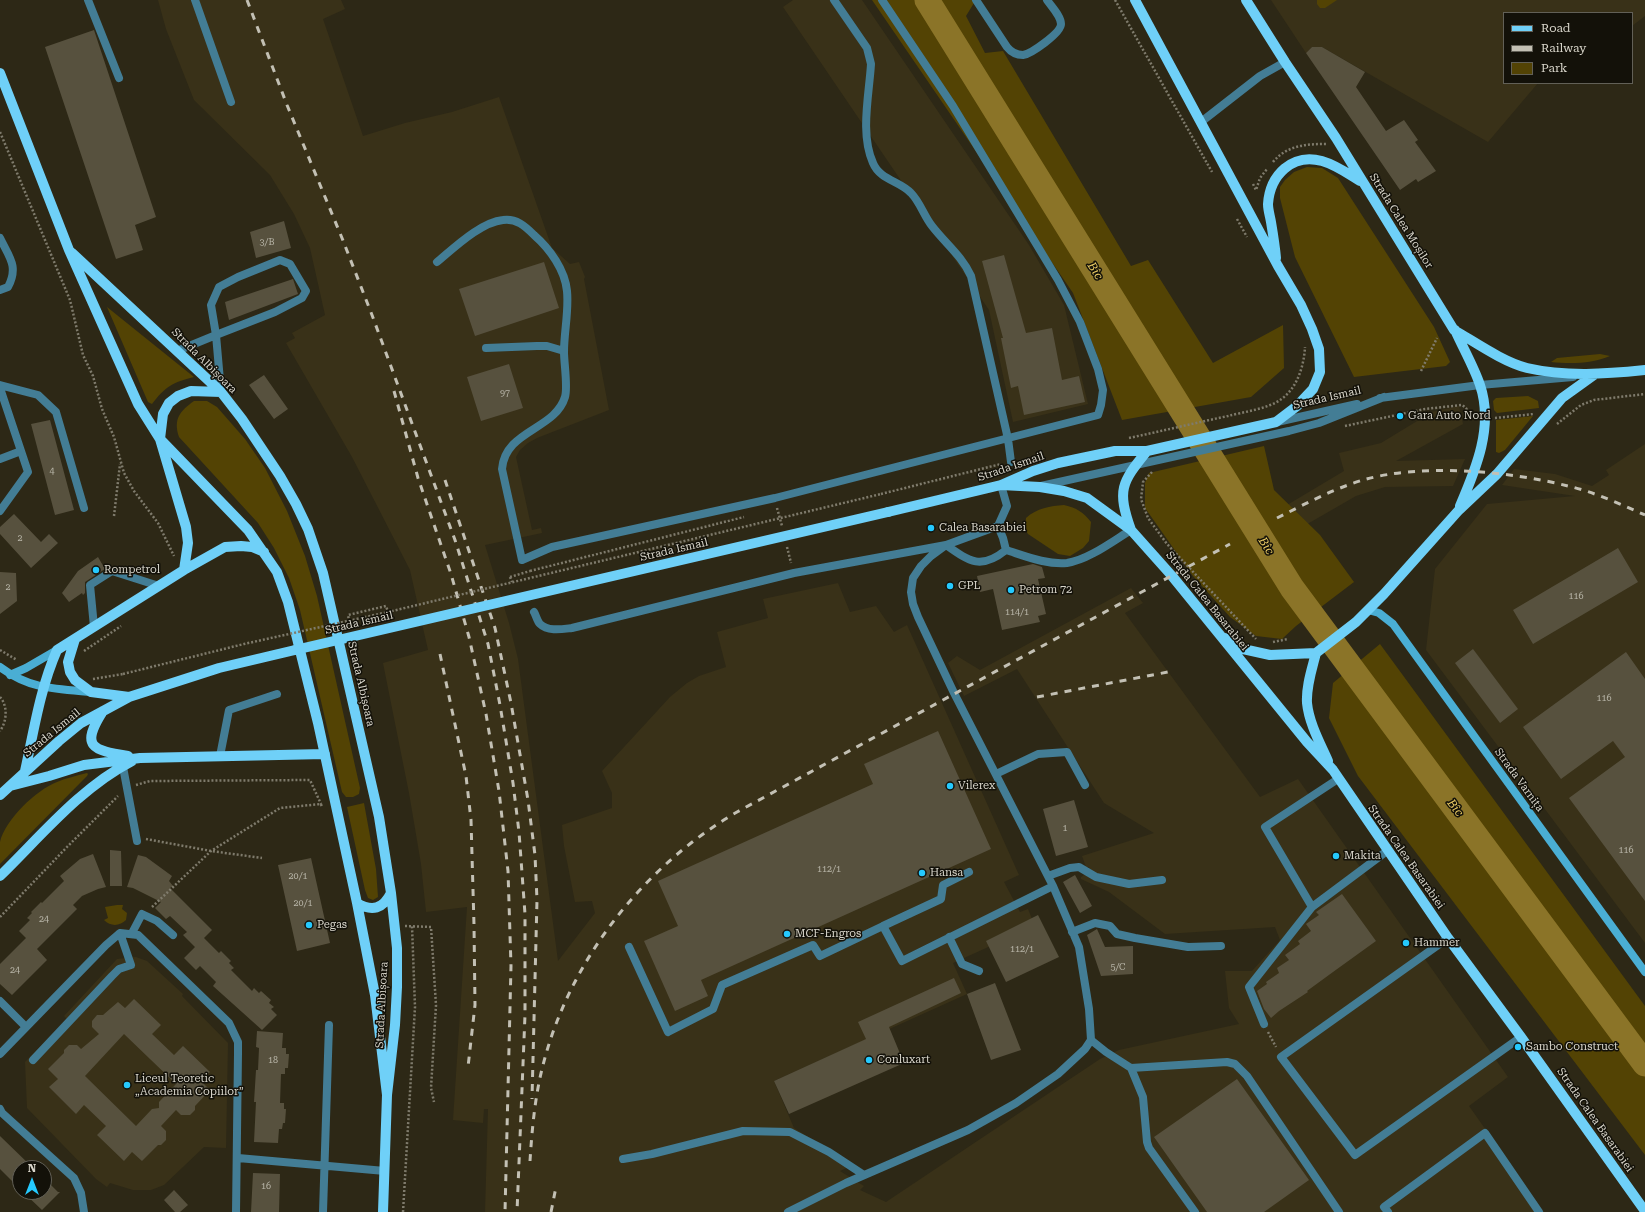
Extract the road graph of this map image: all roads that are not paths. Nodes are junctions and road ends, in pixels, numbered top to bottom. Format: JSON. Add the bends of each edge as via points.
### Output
{"nodes":[{"id":1,"x":88,"y":0,"type":"edge"},
{"id":2,"x":195,"y":0,"type":"edge"},
{"id":3,"x":834,"y":0,"type":"edge"},
{"id":4,"x":882,"y":0,"type":"edge"},
{"id":5,"x":976,"y":0,"type":"edge"},
{"id":6,"x":1047,"y":0,"type":"edge"},
{"id":7,"x":1135,"y":0,"type":"edge"},
{"id":8,"x":1246,"y":0,"type":"edge"},
{"id":9,"x":1285,"y":62,"type":"junction"},
{"id":10,"x":0,"y":73,"type":"edge"},
{"id":11,"x":119,"y":78,"type":"dead end"},
{"id":12,"x":231,"y":102,"type":"dead end"},
{"id":13,"x":1201,"y":122,"type":"junction"},
{"id":14,"x":1363,"y":183,"type":"junction"},
{"id":15,"x":0,"y":238,"type":"edge"},
{"id":16,"x":69,"y":250,"type":"junction"},
{"id":17,"x":437,"y":262,"type":"dead end"},
{"id":18,"x":1278,"y":266,"type":"junction"},
{"id":19,"x":0,"y":290,"type":"edge"},
{"id":20,"x":1454,"y":330,"type":"junction"},
{"id":21,"x":216,"y":335,"type":"junction"},
{"id":22,"x":486,"y":348,"type":"dead end"},
{"id":23,"x":177,"y":351,"type":"junction"},
{"id":24,"x":564,"y":351,"type":"junction"},
{"id":25,"x":1645,"y":370,"type":"edge"},
{"id":26,"x":1594,"y":375,"type":"junction"},
{"id":27,"x":1480,"y":385,"type":"junction"},
{"id":28,"x":0,"y":387,"type":"edge"},
{"id":29,"x":221,"y":392,"type":"junction"},
{"id":30,"x":1384,"y":397,"type":"junction"},
{"id":31,"x":1276,"y":422,"type":"junction"},
{"id":32,"x":1008,"y":438,"type":"junction"},
{"id":33,"x":160,"y":439,"type":"junction"},
{"id":34,"x":21,"y":451,"type":"junction"},
{"id":35,"x":1147,"y":451,"type":"junction"},
{"id":36,"x":0,"y":459,"type":"edge"},
{"id":37,"x":1012,"y":462,"type":"road end"},
{"id":38,"x":1135,"y":465,"type":"junction"},
{"id":39,"x":1000,"y":485,"type":"junction"},
{"id":40,"x":1040,"y":486,"type":"junction"},
{"id":41,"x":84,"y":508,"type":"dead end"},
{"id":42,"x":1459,"y":510,"type":"junction"},
{"id":43,"x":0,"y":512,"type":"edge"},
{"id":44,"x":998,"y":526,"type":"junction"},
{"id":45,"x":1131,"y":530,"type":"junction"},
{"id":46,"x":946,"y":545,"type":"junction"},
{"id":47,"x":1006,"y":550,"type":"junction"},
{"id":48,"x":264,"y":552,"type":"junction"},
{"id":49,"x":184,"y":570,"type":"junction"},
{"id":50,"x":159,"y":586,"type":"junction"},
{"id":51,"x":1368,"y":610,"type":"junction"},
{"id":52,"x":534,"y":612,"type":"dead end"},
{"id":53,"x":94,"y":627,"type":"junction"},
{"id":54,"x":1218,"y":634,"type":"junction"},
{"id":55,"x":75,"y":639,"type":"junction"},
{"id":56,"x":57,"y":650,"type":"junction"},
{"id":57,"x":1319,"y":652,"type":"junction"},
{"id":58,"x":0,"y":667,"type":"edge"},
{"id":59,"x":10,"y":675,"type":"junction"},
{"id":60,"x":43,"y":687,"type":"junction"},
{"id":61,"x":91,"y":692,"type":"junction"},
{"id":62,"x":277,"y":694,"type":"dead end"},
{"id":63,"x":129,"y":697,"type":"junction"},
{"id":64,"x":104,"y":710,"type":"junction"},
{"id":65,"x":325,"y":754,"type":"junction"},
{"id":66,"x":220,"y":756,"type":"junction"},
{"id":67,"x":140,"y":758,"type":"junction"},
{"id":68,"x":122,"y":766,"type":"junction"},
{"id":69,"x":1333,"y":770,"type":"junction"},
{"id":70,"x":25,"y":771,"type":"junction"},
{"id":71,"x":996,"y":774,"type":"junction"},
{"id":72,"x":1338,"y":779,"type":"junction"},
{"id":73,"x":1085,"y":785,"type":"dead end"},
{"id":74,"x":10,"y":786,"type":"junction"},
{"id":75,"x":0,"y":795,"type":"edge"},
{"id":76,"x":140,"y":840,"type":"road end"},
{"id":77,"x":1387,"y":851,"type":"junction"},
{"id":78,"x":969,"y":872,"type":"dead end"},
{"id":79,"x":0,"y":876,"type":"edge"},
{"id":80,"x":1048,"y":876,"type":"junction"},
{"id":81,"x":1162,"y":880,"type":"dead end"},
{"id":82,"x":1053,"y":886,"type":"junction"},
{"id":83,"x":391,"y":893,"type":"junction"},
{"id":84,"x":357,"y":903,"type":"junction"},
{"id":85,"x":1312,"y":907,"type":"junction"},
{"id":86,"x":883,"y":926,"type":"junction"},
{"id":87,"x":1072,"y":932,"type":"junction"},
{"id":88,"x":120,"y":933,"type":"junction"},
{"id":89,"x":132,"y":933,"type":"junction"},
{"id":90,"x":173,"y":935,"type":"dead end"},
{"id":91,"x":949,"y":937,"type":"junction"},
{"id":92,"x":1448,"y":938,"type":"junction"},
{"id":93,"x":1220,"y":946,"type":"dead end"},
{"id":94,"x":629,"y":947,"type":"dead end"},
{"id":95,"x":979,"y":971,"type":"dead end"},
{"id":96,"x":1645,"y":972,"type":"edge"},
{"id":97,"x":0,"y":1001,"type":"edge"},
{"id":98,"x":1264,"y":1024,"type":"road end"},
{"id":99,"x":329,"y":1025,"type":"dead end"},
{"id":100,"x":26,"y":1027,"type":"junction"},
{"id":101,"x":1521,"y":1036,"type":"junction"},
{"id":102,"x":1091,"y":1040,"type":"junction"},
{"id":103,"x":0,"y":1054,"type":"edge"},
{"id":104,"x":34,"y":1060,"type":"dead end"},
{"id":105,"x":1131,"y":1068,"type":"junction"},
{"id":106,"x":387,"y":1095,"type":"junction"},
{"id":107,"x":0,"y":1109,"type":"edge"},
{"id":108,"x":238,"y":1158,"type":"junction"},
{"id":109,"x":623,"y":1159,"type":"dead end"},
{"id":110,"x":325,"y":1165,"type":"junction"},
{"id":111,"x":385,"y":1171,"type":"junction"},
{"id":112,"x":864,"y":1175,"type":"junction"},
{"id":113,"x":1645,"y":1210,"type":"edge"},
{"id":114,"x":84,"y":1212,"type":"edge"},
{"id":115,"x":236,"y":1212,"type":"edge"},
{"id":116,"x":322,"y":1212,"type":"edge"},
{"id":117,"x":383,"y":1212,"type":"edge"},
{"id":118,"x":788,"y":1212,"type":"edge"},
{"id":119,"x":1195,"y":1212,"type":"edge"},
{"id":120,"x":1339,"y":1212,"type":"edge"},
{"id":121,"x":1388,"y":1212,"type":"edge"},
{"id":122,"x":1539,"y":1212,"type":"edge"}],
"edges":[{"from":1,"to":11,"type":"street"},
{"from":2,"to":12,"type":"street"},
{"from":3,"to":32,"type":"street","via":[[870,56],[867,140],[873,163],[879,173],[910,192],[931,226],[967,267],[971,276]]},
{"from":4,"to":32,"type":"street","via":[[953,106],[1058,280],[1080,322],[1098,369],[1103,390],[1098,415]]},
{"from":5,"to":6,"type":"street","via":[[1007,47],[1013,53],[1021,55],[1032,51],[1060,28],[1060,20]]},
{"from":7,"to":13,"type":"main road"},
{"from":8,"to":9,"type":"main road","name":"Strada Calea Moșilor"},
{"from":9,"to":13,"type":"street","via":[[1260,76]]},
{"from":9,"to":14,"type":"main road","name":"Strada Calea Moșilor"},
{"from":10,"to":16,"type":"main road","name":"Strada Albișoara"},
{"from":13,"to":18,"type":"main road"},
{"from":14,"to":18,"type":"main road","via":[[1339,167],[1320,160],[1302,160],[1287,166],[1277,175],[1271,188],[1268,205]]},
{"from":14,"to":20,"type":"main road","name":"Strada Calea Moșilor"},
{"from":15,"to":19,"type":"street","via":[[14,268],[14,277],[8,287]]},
{"from":16,"to":23,"type":"main road","name":"Strada Albișoara"},
{"from":16,"to":33,"type":"main road","name":"Strada Albișoara","via":[[138,404]]},
{"from":17,"to":24,"type":"street","via":[[492,222],[509,220],[524,226],[553,255],[564,278],[567,291]]},
{"from":18,"to":31,"type":"main road","via":[[1312,329],[1319,349],[1320,372],[1313,389],[1297,406]]},
{"from":20,"to":26,"type":"main road","name":"Strada Calea Moșilor","via":[[1526,368]]},
{"from":20,"to":27,"type":"main road"},
{"from":21,"to":21,"type":"street","via":[[211,305],[219,287],[280,260],[290,264],[306,291],[302,298],[275,312]]},
{"from":21,"to":23,"type":"street"},
{"from":21,"to":29,"type":"street"},
{"from":22,"to":24,"type":"street","via":[[547,346]]},
{"from":23,"to":29,"type":"main road","name":"Strada Albișoara"},
{"from":24,"to":32,"type":"street","via":[[565,396],[561,406],[554,415],[511,446],[502,463],[522,560],[552,547],[775,498]]},
{"from":25,"to":26,"type":"main road","name":"Strada Ismail"},
{"from":26,"to":27,"type":"street","name":"Strada Ismail"},
{"from":26,"to":42,"type":"main road","via":[[1562,398],[1496,474]]},
{"from":27,"to":30,"type":"street","name":"Strada Ismail"},
{"from":27,"to":42,"type":"main road","via":[[1485,418],[1481,450]]},
{"from":28,"to":34,"type":"street"},
{"from":28,"to":41,"type":"street","via":[[38,395],[56,412]]},
{"from":29,"to":33,"type":"main road","via":[[191,391],[178,396],[169,403],[163,414]]},
{"from":29,"to":83,"type":"main road","name":"Strada Albișoara","via":[[280,476],[296,504],[316,553],[375,798]]},
{"from":30,"to":31,"type":"street","name":"Strada Ismail"},
{"from":30,"to":38,"type":"street","name":"Strada Ismail","via":[[1319,423]]},
{"from":31,"to":35,"type":"main road","name":"Strada Ismail"},
{"from":32,"to":37,"type":"street"},
{"from":33,"to":48,"type":"main road","name":"Strada Albișoara","via":[[248,530]]},
{"from":33,"to":49,"type":"main road","via":[[186,527],[188,543]]},
{"from":34,"to":36,"type":"street"},
{"from":34,"to":43,"type":"street","via":[[28,472]]},
{"from":35,"to":38,"type":"main road","name":"Strada Calea Basarabiei"},
{"from":35,"to":39,"type":"main road","name":"Strada Ismail","via":[[1115,451],[1058,463]]},
{"from":38,"to":40,"type":"street","name":"Strada Ismail"},
{"from":38,"to":45,"type":"main road","name":"Strada Calea Basarabiei","via":[[1124,484],[1122,496],[1123,508]]},
{"from":39,"to":40,"type":"main road","name":"Strada Calea Basarabiei"},
{"from":39,"to":44,"type":"street","via":[[1007,506]]},
{"from":39,"to":63,"type":"main road","name":"Strada Ismail","bridge":true,"via":[[219,668]]},
{"from":40,"to":45,"type":"main road","name":"Strada Calea Basarabiei","via":[[1087,498]]},
{"from":42,"to":51,"type":"main road"},
{"from":44,"to":46,"type":"street"},
{"from":44,"to":47,"type":"street"},
{"from":45,"to":47,"type":"street","via":[[1086,557],[1067,563],[1048,562]]},
{"from":45,"to":54,"type":"main road","name":"Strada Calea Basarabiei"},
{"from":46,"to":47,"type":"street","via":[[967,560],[979,562],[994,560]]},
{"from":46,"to":52,"type":"street","via":[[794,573],[572,628],[546,628],[539,624]]},
{"from":46,"to":71,"type":"street","via":[[921,566],[913,578],[913,604],[954,693]]},
{"from":48,"to":49,"type":"main road","via":[[241,546],[225,547]]},
{"from":48,"to":65,"type":"main road","name":"Strada Albișoara","via":[[277,572],[288,602]]},
{"from":49,"to":50,"type":"main road"},
{"from":50,"to":53,"type":"main road"},
{"from":50,"to":53,"type":"street","via":[[112,571],[90,586]]},
{"from":51,"to":57,"type":"main road"},
{"from":51,"to":96,"type":"street","name":"Strada Varnița","via":[[1379,613],[1393,624]]},
{"from":53,"to":55,"type":"main road"},
{"from":54,"to":57,"type":"main road","via":[[1243,649],[1270,655]]},
{"from":54,"to":69,"type":"main road","name":"Strada Calea Basarabiei"},
{"from":55,"to":56,"type":"main road"},
{"from":55,"to":61,"type":"main road","via":[[68,662],[70,672],[75,680]]},
{"from":56,"to":59,"type":"street"},
{"from":56,"to":60,"type":"main road"},
{"from":57,"to":69,"type":"main road","via":[[1308,686],[1307,703],[1316,735]]},
{"from":58,"to":59,"type":"street"},
{"from":59,"to":60,"type":"street"},
{"from":60,"to":61,"type":"street"},
{"from":60,"to":70,"type":"main road"},
{"from":61,"to":63,"type":"main road"},
{"from":62,"to":66,"type":"street","via":[[229,710]]},
{"from":63,"to":64,"type":"main road","name":"Strada Ismail"},
{"from":64,"to":67,"type":"main road","via":[[91,736],[96,748]]},
{"from":64,"to":70,"type":"main road","name":"Strada Ismail","via":[[71,731]]},
{"from":65,"to":66,"type":"main road"},
{"from":65,"to":84,"type":"main road","name":"Strada Albișoara"},
{"from":66,"to":67,"type":"main road"},
{"from":67,"to":68,"type":"main road"},
{"from":67,"to":74,"type":"main road","via":[[84,765]]},
{"from":68,"to":76,"type":"street"},
{"from":68,"to":79,"type":"main road","via":[[83,794]]},
{"from":69,"to":72,"type":"main road","name":"Strada Calea Basarabiei"},
{"from":70,"to":74,"type":"main road","name":"Strada Ismail"},
{"from":71,"to":73,"type":"street","via":[[1038,754],[1067,752]]},
{"from":71,"to":80,"type":"street"},
{"from":72,"to":77,"type":"main road","name":"Strada Calea Basarabiei"},
{"from":72,"to":85,"type":"street","via":[[1265,828]]},
{"from":74,"to":75,"type":"main road","name":"Strada Ismail"},
{"from":77,"to":85,"type":"street"},
{"from":77,"to":92,"type":"main road","name":"Strada Calea Basarabiei"},
{"from":78,"to":86,"type":"street","via":[[943,885],[941,899]]},
{"from":80,"to":81,"type":"street","via":[[1078,867],[1096,877],[1129,884]]},
{"from":80,"to":82,"type":"street"},
{"from":82,"to":87,"type":"street"},
{"from":82,"to":91,"type":"street"},
{"from":83,"to":84,"type":"main road","via":[[381,906],[364,907]]},
{"from":83,"to":106,"type":"main road","name":"Strada Albișoara","via":[[397,948],[397,987]]},
{"from":84,"to":106,"type":"main road","name":"Strada Albișoara","via":[[375,995]]},
{"from":85,"to":98,"type":"street","via":[[1249,987]]},
{"from":86,"to":91,"type":"street","via":[[902,961]]},
{"from":86,"to":94,"type":"street","via":[[820,956],[813,945],[722,985],[713,1009],[668,1032]]},
{"from":87,"to":93,"type":"street","via":[[1095,923],[1110,926],[1117,934],[1135,938],[1188,947]]},
{"from":87,"to":102,"type":"street","via":[[1085,978]]},
{"from":88,"to":89,"type":"street"},
{"from":88,"to":100,"type":"street"},
{"from":88,"to":104,"type":"street","via":[[131,965],[119,969]]},
{"from":89,"to":90,"type":"street","via":[[142,914],[157,921]]},
{"from":89,"to":108,"type":"street","via":[[143,939],[222,1016],[234,1032],[238,1042]]},
{"from":91,"to":95,"type":"street","via":[[962,964]]},
{"from":92,"to":101,"type":"main road","name":"Strada Calea Basarabiei"},
{"from":92,"to":101,"type":"street","via":[[1281,1057],[1355,1155]]},
{"from":97,"to":100,"type":"street"},
{"from":99,"to":110,"type":"street"},
{"from":100,"to":103,"type":"street"},
{"from":101,"to":113,"type":"main road","name":"Strada Calea Basarabiei"},
{"from":102,"to":105,"type":"street"},
{"from":102,"to":112,"type":"street","via":[[1058,1074],[1016,1103],[968,1130]]},
{"from":105,"to":119,"type":"street","via":[[1143,1097],[1149,1148]]},
{"from":105,"to":120,"type":"street","via":[[1227,1062],[1235,1064],[1247,1076]]},
{"from":106,"to":111,"type":"main road","name":"Strada Albișoara"},
{"from":107,"to":114,"type":"street","via":[[74,1178],[81,1194]]},
{"from":108,"to":110,"type":"street"},
{"from":108,"to":115,"type":"street"},
{"from":109,"to":112,"type":"street","via":[[743,1131],[790,1132],[829,1152]]},
{"from":110,"to":111,"type":"street"},
{"from":110,"to":116,"type":"street"},
{"from":111,"to":117,"type":"main road","name":"Strada Albișoara"},
{"from":112,"to":118,"type":"street"},
{"from":121,"to":122,"type":"street","via":[[1384,1207],[1485,1133]]}]}
